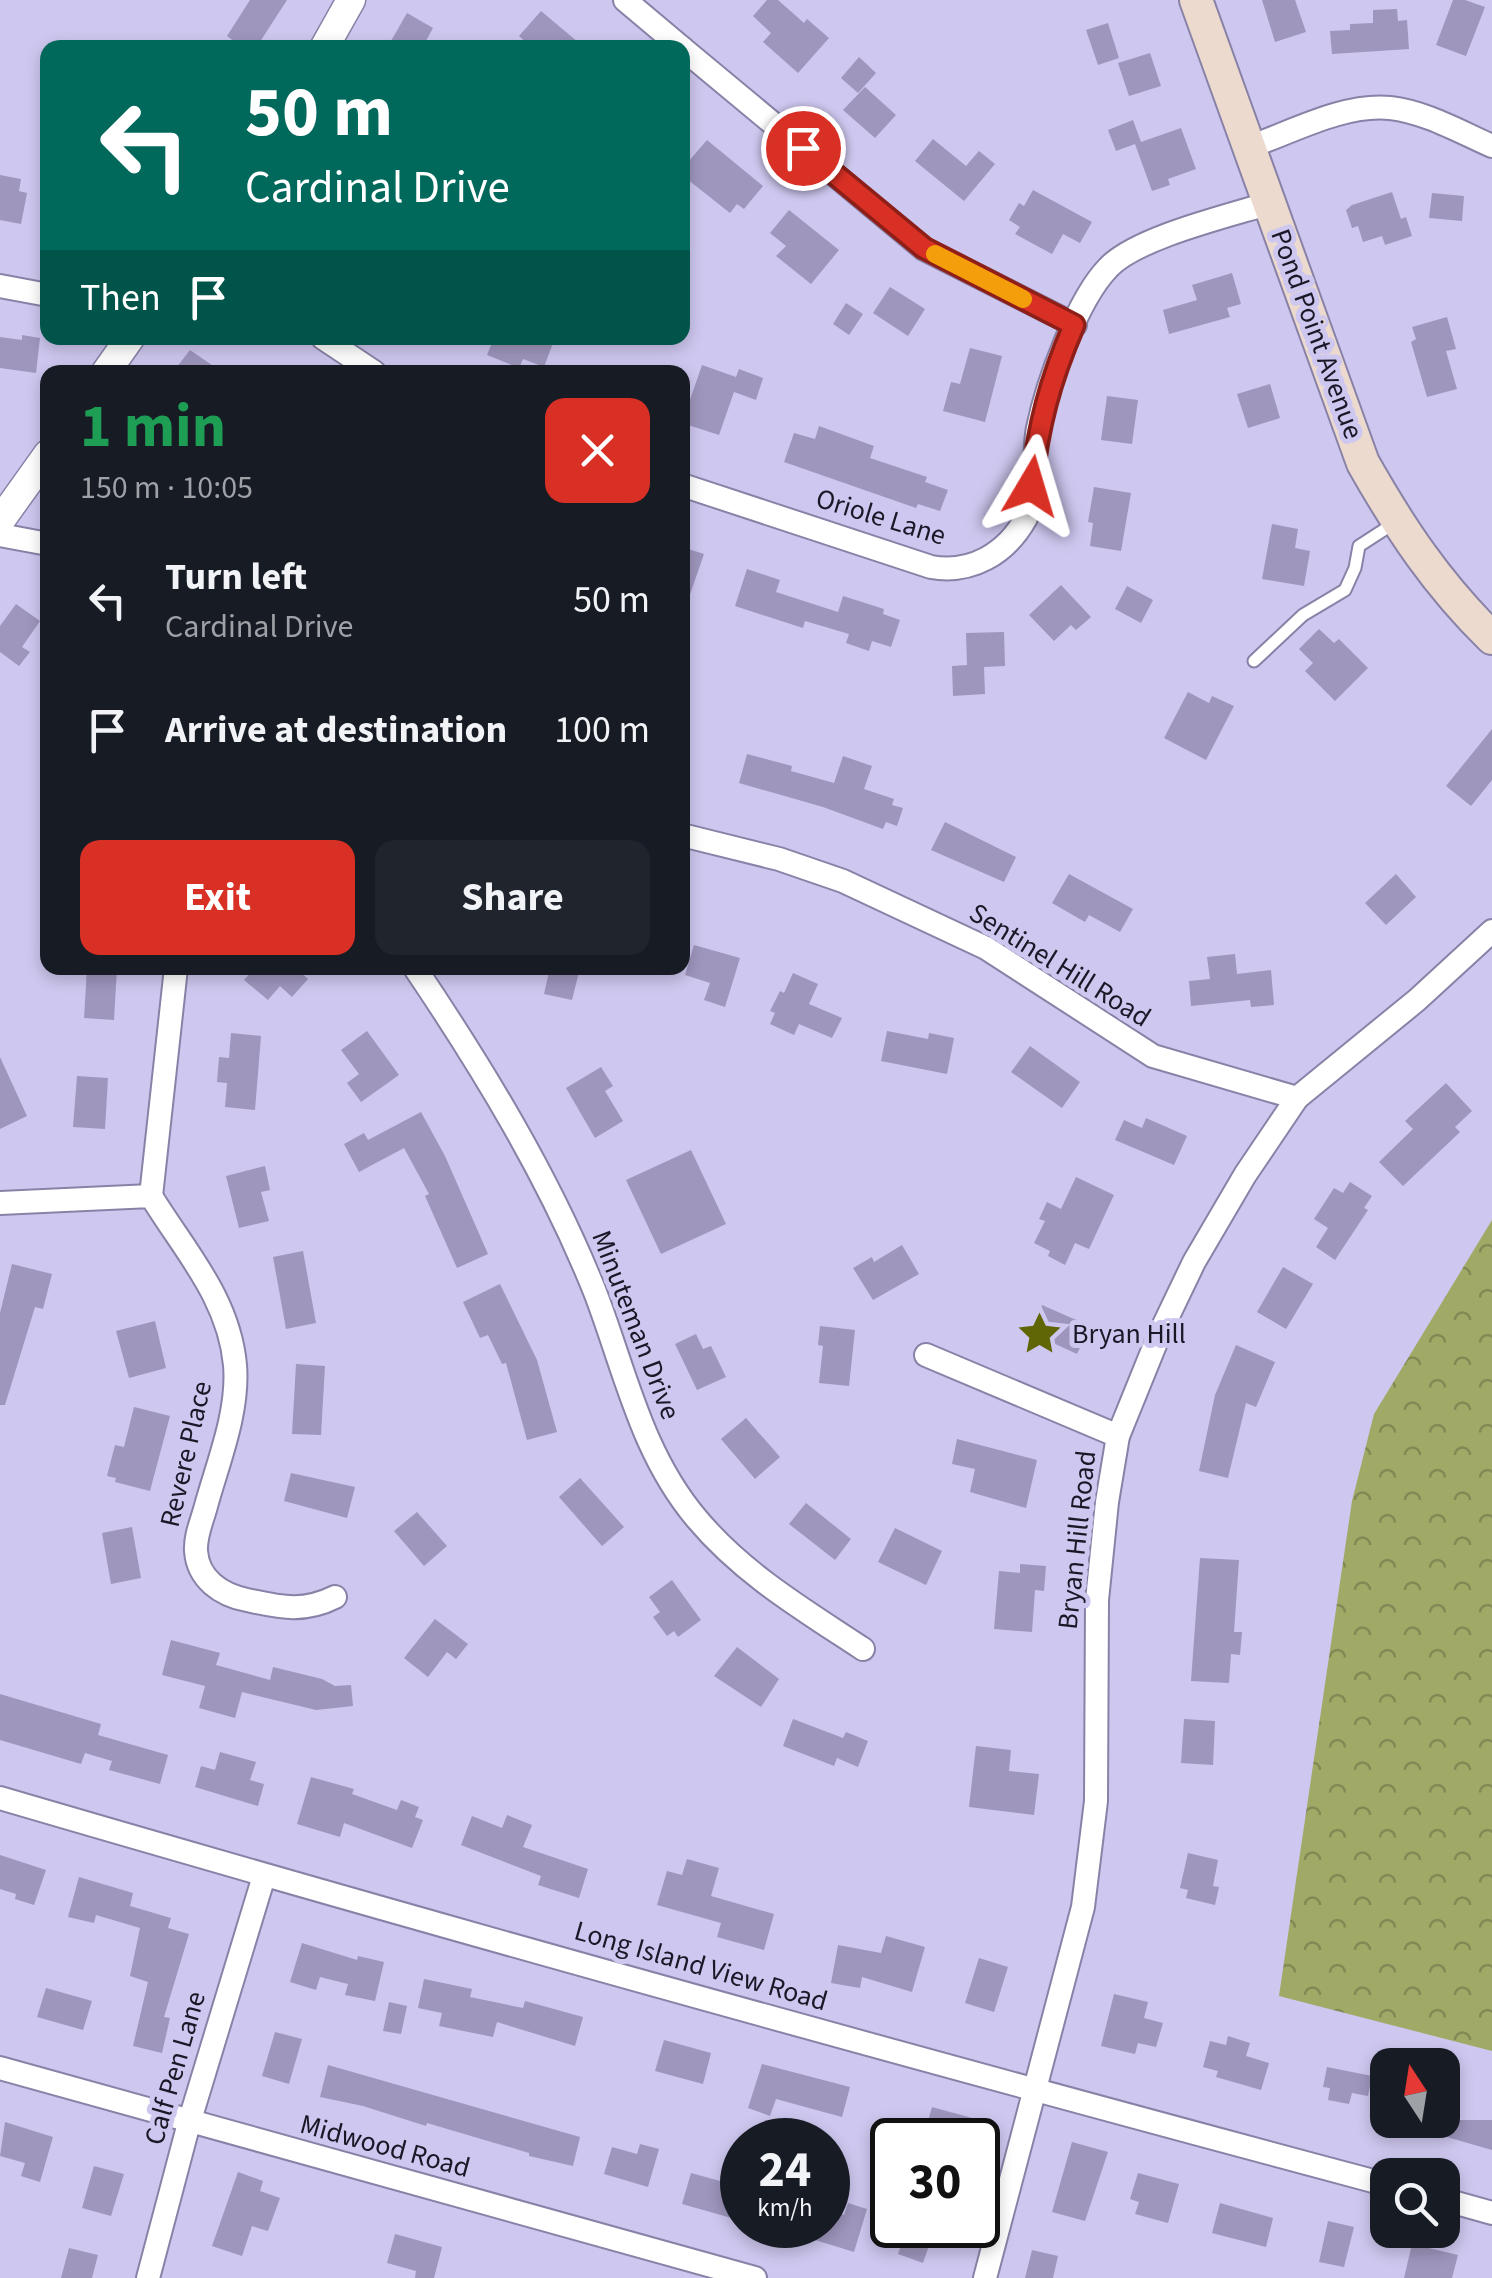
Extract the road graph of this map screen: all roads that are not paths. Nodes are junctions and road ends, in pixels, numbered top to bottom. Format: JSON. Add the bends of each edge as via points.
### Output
{"nodes":[{"id":1,"x":350,"y":0,"type":"edge"},
{"id":2,"x":625,"y":0,"type":"edge"},
{"id":3,"x":1196,"y":0,"type":"edge"},
{"id":4,"x":328,"y":40,"type":"edge"},
{"id":5,"x":672,"y":40,"type":"edge"},
{"id":6,"x":690,"y":55,"type":"edge"},
{"id":7,"x":1492,"y":145,"type":"edge"},
{"id":8,"x":1249,"y":147,"type":"junction"},
{"id":9,"x":1270,"y":203,"type":"junction"},
{"id":10,"x":0,"y":286,"type":"edge"},
{"id":11,"x":40,"y":293,"type":"edge"},
{"id":12,"x":1074,"y":325,"type":"junction"},
{"id":13,"x":333,"y":345,"type":"edge"},
{"id":14,"x":363,"y":365,"type":"edge"},
{"id":15,"x":40,"y":465,"type":"edge"},
{"id":16,"x":690,"y":488,"type":"edge"},
{"id":17,"x":0,"y":521,"type":"edge"},
{"id":18,"x":1396,"y":522,"type":"junction"},
{"id":19,"x":0,"y":535,"type":"edge"},
{"id":20,"x":40,"y":542,"type":"edge"},
{"id":21,"x":1492,"y":638,"type":"edge"},
{"id":22,"x":1254,"y":662,"type":"dead end"},
{"id":23,"x":690,"y":837,"type":"edge"},
{"id":24,"x":1492,"y":931,"type":"edge"},
{"id":25,"x":175,"y":975,"type":"edge"},
{"id":26,"x":419,"y":975,"type":"edge"},
{"id":27,"x":1297,"y":1098,"type":"junction"},
{"id":28,"x":151,"y":1196,"type":"junction"},
{"id":29,"x":0,"y":1204,"type":"edge"},
{"id":30,"x":926,"y":1356,"type":"dead end"},
{"id":31,"x":1118,"y":1436,"type":"junction"},
{"id":32,"x":335,"y":1597,"type":"dead end"},
{"id":33,"x":863,"y":1649,"type":"dead end"},
{"id":34,"x":0,"y":1798,"type":"edge"},
{"id":35,"x":264,"y":1876,"type":"junction"},
{"id":36,"x":0,"y":2068,"type":"edge"},
{"id":37,"x":1034,"y":2091,"type":"junction"},
{"id":38,"x":189,"y":2123,"type":"junction"},
{"id":39,"x":1370,"y":2180,"type":"edge"},
{"id":40,"x":1460,"y":2205,"type":"edge"},
{"id":41,"x":1492,"y":2213,"type":"edge"},
{"id":42,"x":148,"y":2278,"type":"edge"},
{"id":43,"x":755,"y":2278,"type":"edge"},
{"id":44,"x":985,"y":2278,"type":"edge"}],
"edges":[{"from":1,"to":4,"type":"street"},
{"from":2,"to":5,"type":"street"},
{"from":3,"to":8,"type":"main road","name":"Pond Point Avenue"},
{"from":6,"to":12,"type":"street","via":[[924,248]]},
{"from":7,"to":8,"type":"street","via":[[1388,108],[1332,117]]},
{"from":8,"to":9,"type":"main road","name":"Pond Point Avenue"},
{"from":9,"to":12,"type":"street","name":"Oriole Lane","via":[[1126,252],[1106,269]]},
{"from":9,"to":18,"type":"main road","name":"Pond Point Avenue","via":[[1363,463]]},
{"from":10,"to":11,"type":"street"},
{"from":12,"to":16,"type":"street","name":"Oriole Lane","via":[[1038,429],[1028,515],[984,560],[931,567]]},
{"from":13,"to":14,"type":"street"},
{"from":15,"to":17,"type":"street"},
{"from":18,"to":21,"type":"main road","name":"Pond Point Avenue","via":[[1426,567]]},
{"from":18,"to":22,"type":"lane","via":[[1359,546],[1345,590],[1303,616]]},
{"from":19,"to":20,"type":"street"},
{"from":23,"to":27,"type":"street","name":"Sentinel Hill Road","via":[[842,881],[986,948],[1152,1056]]},
{"from":24,"to":27,"type":"street","name":"Bryan Hill Road"},
{"from":25,"to":28,"type":"street"},
{"from":26,"to":33,"type":"street","name":"Minuteman Drive","via":[[468,1046],[554,1200],[668,1480],[697,1520],[758,1580]]},
{"from":27,"to":31,"type":"street","name":"Bryan Hill Road","via":[[1194,1262]]},
{"from":28,"to":29,"type":"street"},
{"from":28,"to":32,"type":"street","name":"Revere Place","via":[[214,1292],[232,1341],[235,1394],[196,1540],[199,1566],[217,1589],[236,1598],[294,1610]]},
{"from":30,"to":31,"type":"street"},
{"from":31,"to":37,"type":"street","name":"Bryan Hill Road","via":[[1097,1600],[1096,1801],[1088,1872]]},
{"from":34,"to":35,"type":"street","name":"Long Island View Road"},
{"from":35,"to":37,"type":"street","name":"Long Island View Road"},
{"from":35,"to":38,"type":"street","name":"Calf Pen Lane"},
{"from":36,"to":38,"type":"street","name":"Midwood Road"},
{"from":37,"to":39,"type":"street","name":"Long Island View Road"},
{"from":37,"to":44,"type":"street","name":"Bryan Hill Road"},
{"from":38,"to":42,"type":"street","name":"Calf Pen Lane"},
{"from":38,"to":43,"type":"street","name":"Midwood Road"},
{"from":40,"to":41,"type":"street"}]}
